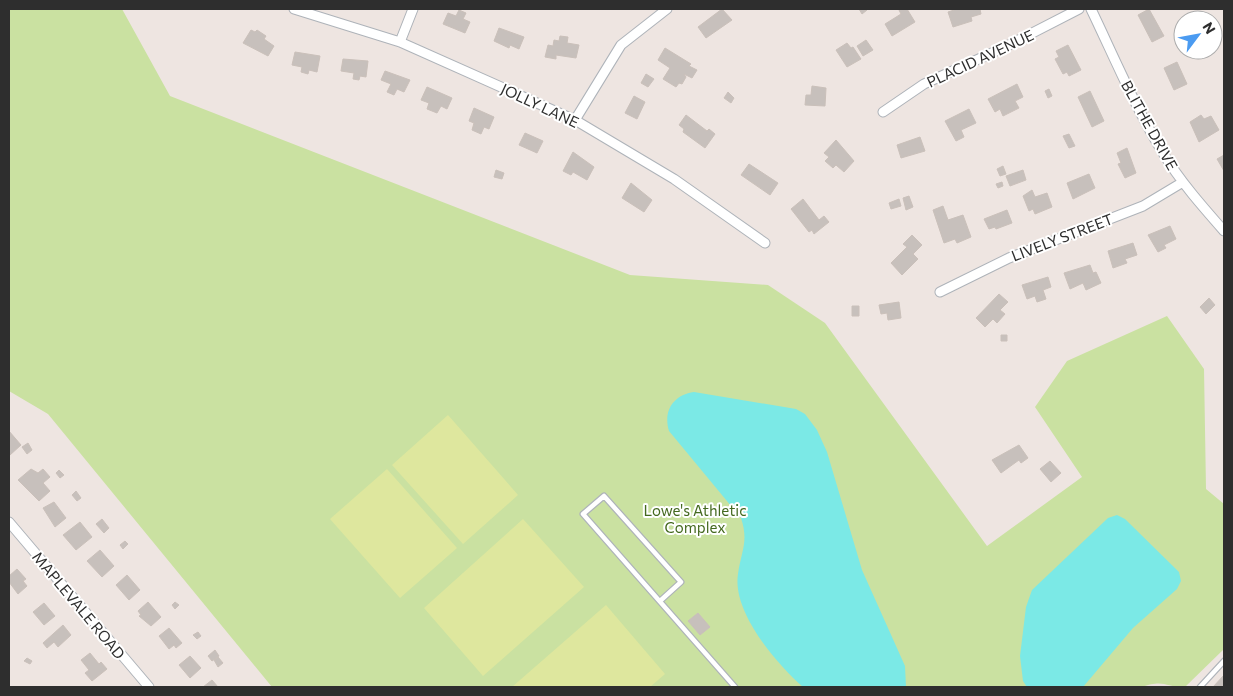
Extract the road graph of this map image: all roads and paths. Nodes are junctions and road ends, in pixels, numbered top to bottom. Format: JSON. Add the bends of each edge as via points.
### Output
{"nodes":[{"id":1,"x":294,"y":9,"type":"edge"},
{"id":2,"x":413,"y":9,"type":"edge"},
{"id":3,"x":666,"y":9,"type":"edge"},
{"id":4,"x":1079,"y":9,"type":"edge"},
{"id":5,"x":1091,"y":9,"type":"edge"},
{"id":6,"x":400,"y":42,"type":"junction"},
{"id":7,"x":883,"y":112,"type":"dead end"},
{"id":8,"x":574,"y":120,"type":"junction"},
{"id":9,"x":1183,"y":182,"type":"junction"},
{"id":10,"x":1224,"y":231,"type":"edge"},
{"id":11,"x":765,"y":243,"type":"dead end"},
{"id":12,"x":940,"y":292,"type":"dead end"},
{"id":13,"x":9,"y":524,"type":"edge"},
{"id":14,"x":660,"y":601,"type":"junction"},
{"id":15,"x":1224,"y":661,"type":"edge"},
{"id":16,"x":149,"y":687,"type":"edge"},
{"id":17,"x":735,"y":687,"type":"edge"},
{"id":18,"x":1200,"y":687,"type":"edge"}],
"edges":[{"from":1,"to":6,"type":"street","name":"JOLLY LANE"},
{"from":2,"to":6,"type":"street"},
{"from":3,"to":8,"type":"street","via":[[621,45]]},
{"from":4,"to":7,"type":"street","name":"PLACID AVENUE","via":[[924,84]]},
{"from":5,"to":9,"type":"street","name":"BLITHE DRIVE","via":[[1147,126]]},
{"from":6,"to":8,"type":"street","name":"JOLLY LANE"},
{"from":8,"to":11,"type":"street","name":"JOLLY LANE","via":[[674,179]]},
{"from":9,"to":10,"type":"street","name":"BLITHE DRIVE"},
{"from":9,"to":12,"type":"street","name":"LIVELY STREET","via":[[1143,206],[1009,258]]},
{"from":13,"to":16,"type":"street","name":"MAPLEVALE ROAD"},
{"from":14,"to":14,"type":"lane","via":[[681,582],[604,496],[583,514]]},
{"from":14,"to":17,"type":"lane"},
{"from":15,"to":18,"type":"lane"}]}
